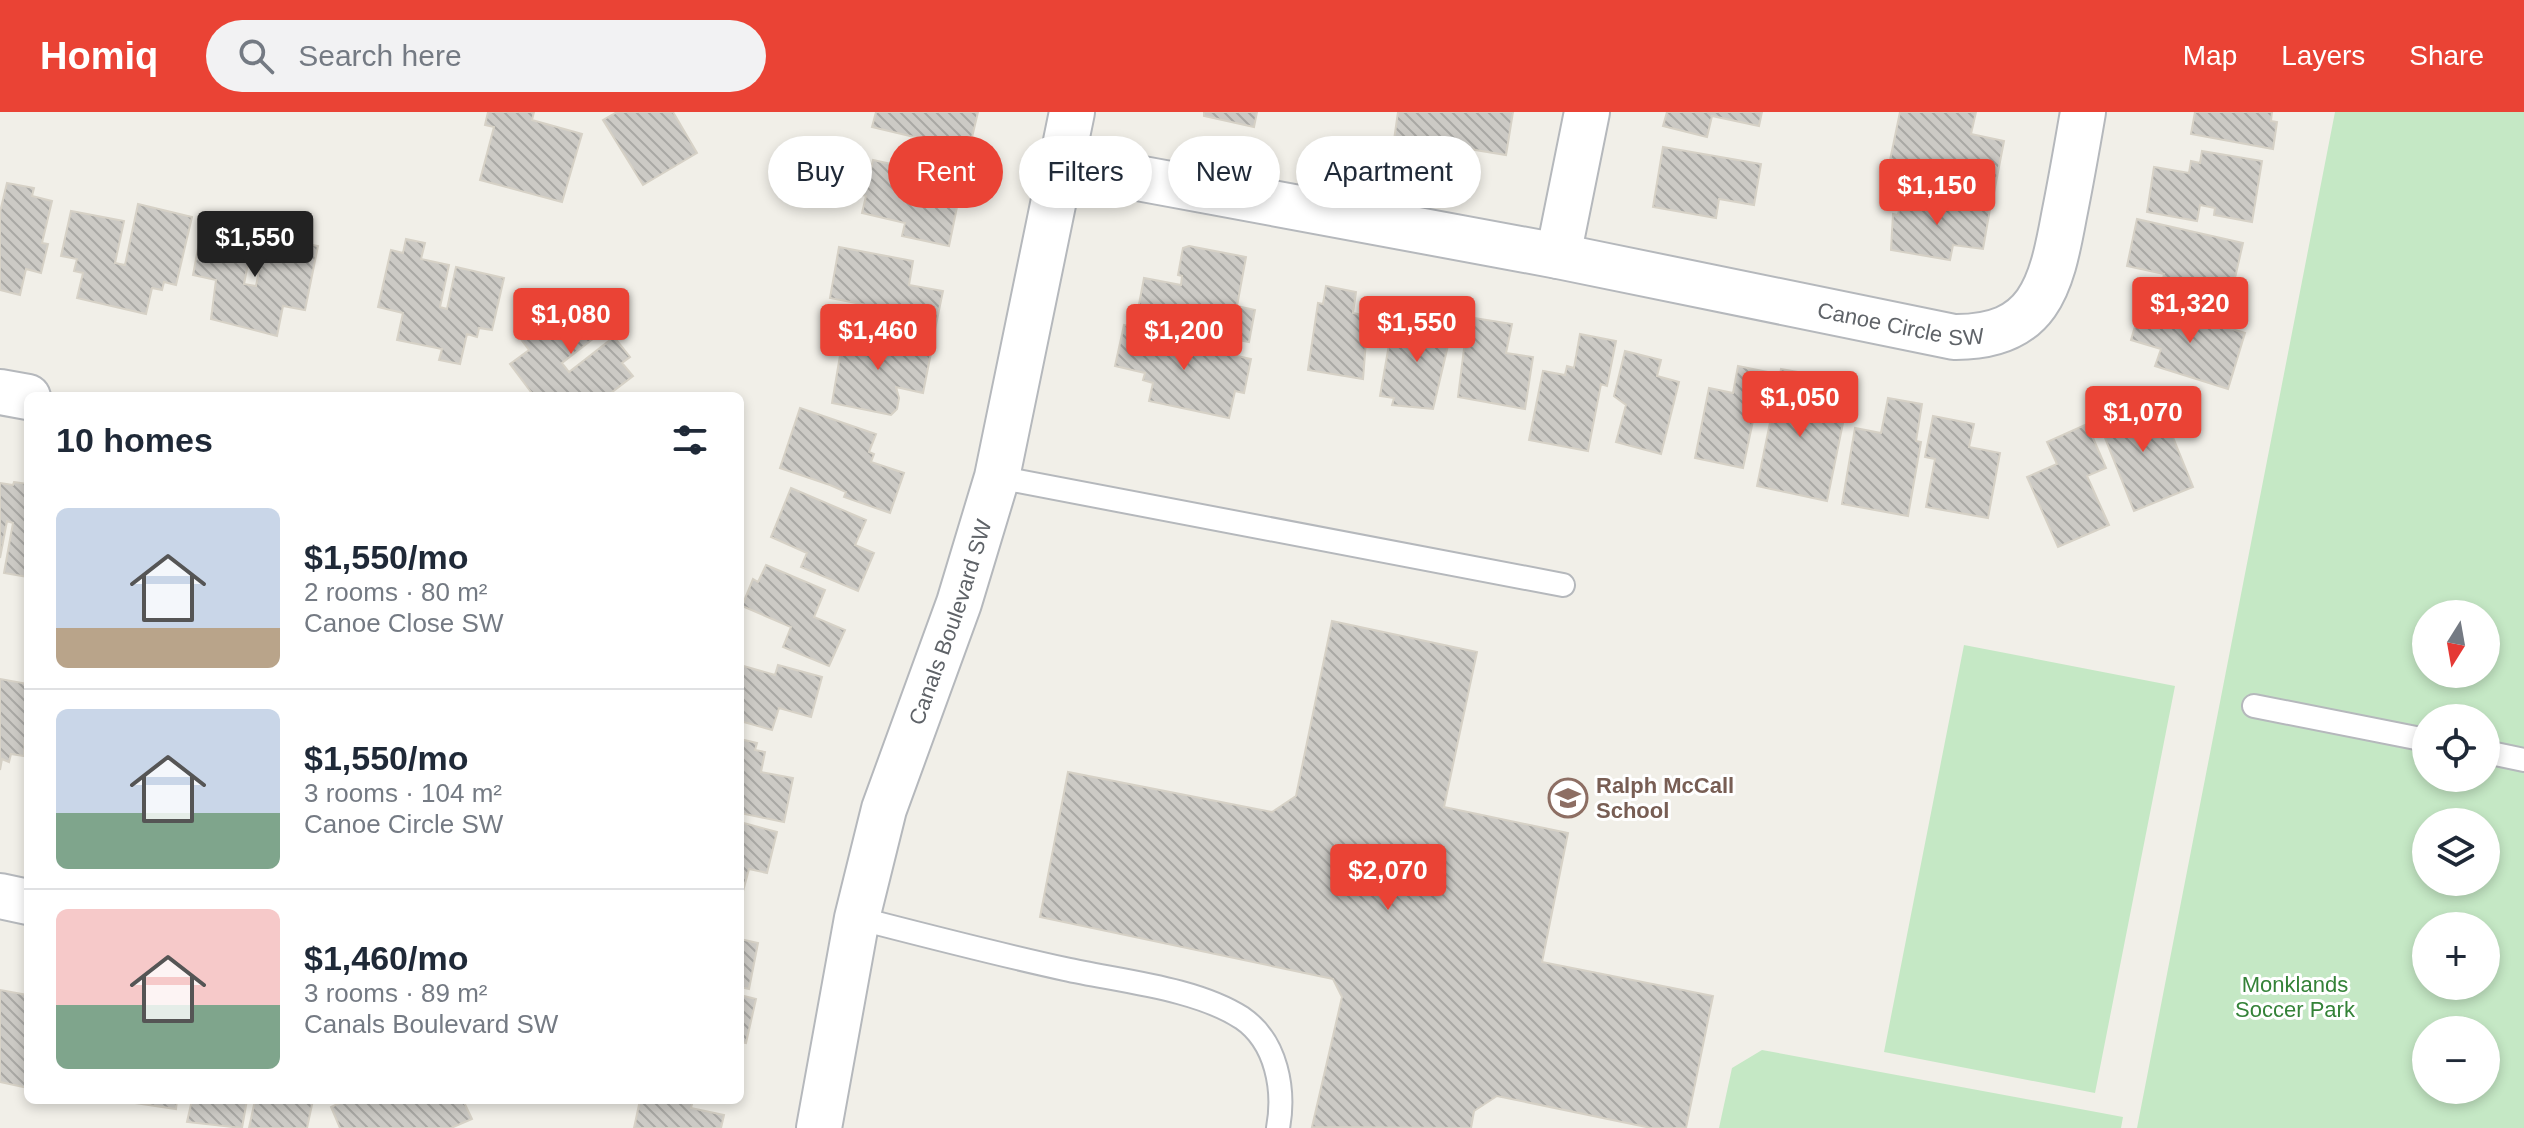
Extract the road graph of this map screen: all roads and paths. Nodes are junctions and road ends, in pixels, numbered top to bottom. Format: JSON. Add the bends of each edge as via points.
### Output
{"nodes":[{"id":1,"x":1072,"y":112,"type":"edge"},
{"id":2,"x":1587,"y":112,"type":"edge"},
{"id":3,"x":2083,"y":112,"type":"edge"},
{"id":4,"x":1067,"y":136,"type":"edge"},
{"id":5,"x":1152,"y":181,"type":"edge"},
{"id":6,"x":1053,"y":208,"type":"edge"},
{"id":7,"x":1558,"y":256,"type":"junction"},
{"id":8,"x":0,"y":392,"type":"edge"},
{"id":9,"x":24,"y":396,"type":"edge"},
{"id":10,"x":997,"y":477,"type":"junction"},
{"id":11,"x":1563,"y":585,"type":"dead end"},
{"id":12,"x":2254,"y":706,"type":"dead end"},
{"id":13,"x":2412,"y":737,"type":"edge"},
{"id":14,"x":2500,"y":755,"type":"edge"},
{"id":15,"x":2524,"y":760,"type":"edge"},
{"id":16,"x":0,"y":896,"type":"edge"},
{"id":17,"x":24,"y":901,"type":"edge"},
{"id":18,"x":857,"y":918,"type":"junction"},
{"id":19,"x":819,"y":1128,"type":"edge"},
{"id":20,"x":1278,"y":1128,"type":"edge"}],
"edges":[{"from":1,"to":4,"type":"street","name":"Canals Boulevard SW"},
{"from":2,"to":7,"type":"street"},
{"from":3,"to":7,"type":"street","name":"Canoe Circle SW","via":[[2053,274],[2037,306],[2014,326],[1980,337],[1954,337]]},
{"from":5,"to":7,"type":"street","name":"Canoe Circle SW"},
{"from":6,"to":10,"type":"street","name":"Canals Boulevard SW"},
{"from":8,"to":9,"type":"street"},
{"from":10,"to":11,"type":"lane"},
{"from":10,"to":18,"type":"street","name":"Canals Boulevard SW","via":[[959,603],[884,809]]},
{"from":12,"to":13,"type":"lane"},
{"from":14,"to":15,"type":"lane"},
{"from":16,"to":17,"type":"street"},
{"from":18,"to":19,"type":"street","name":"Canals Boulevard SW"},
{"from":18,"to":20,"type":"lane","via":[[1195,998],[1243,1019],[1276,1064],[1283,1102]]}]}
